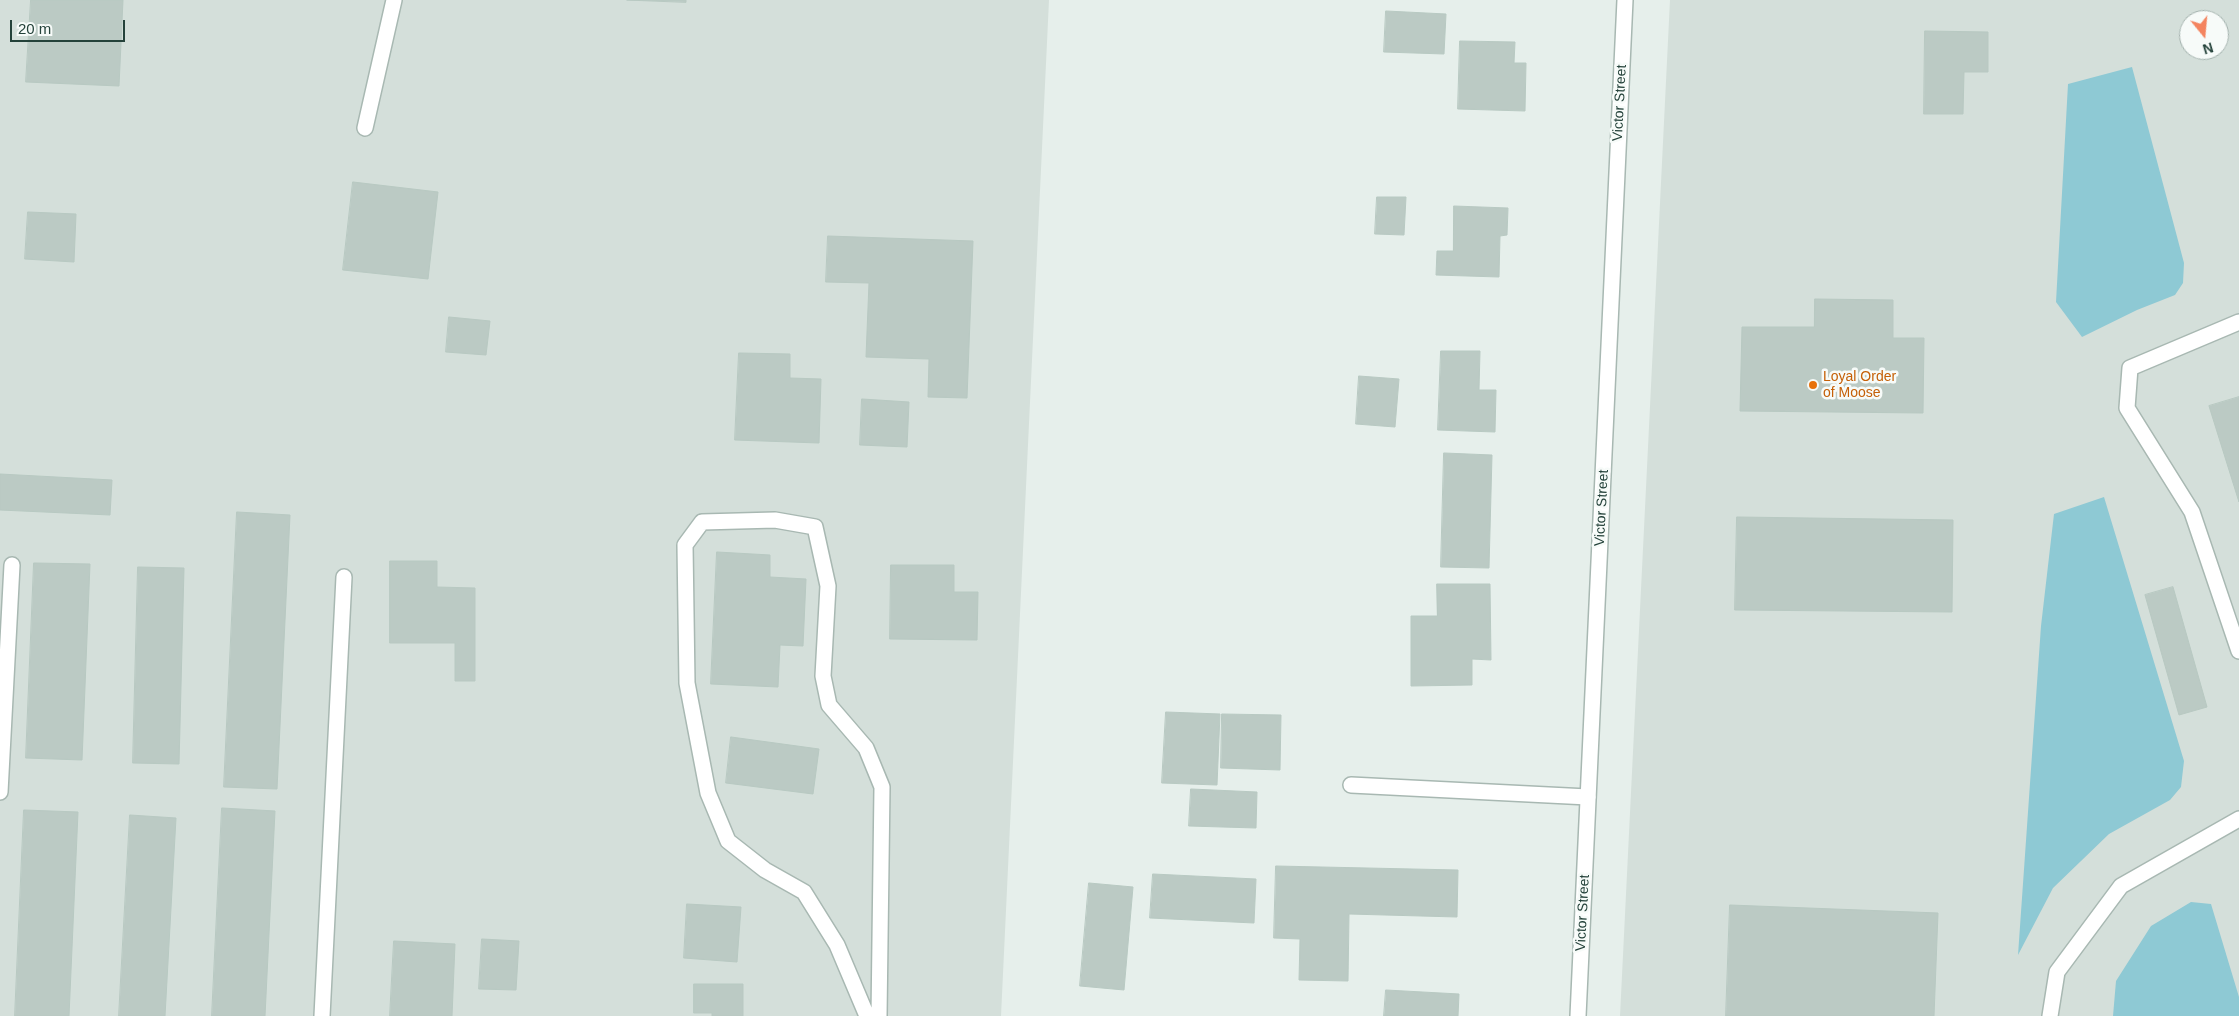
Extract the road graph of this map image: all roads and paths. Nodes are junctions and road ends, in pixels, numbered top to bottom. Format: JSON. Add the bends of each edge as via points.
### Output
{"nodes":[{"id":1,"x":394,"y":0,"type":"edge"},
{"id":2,"x":1625,"y":0,"type":"edge"},
{"id":3,"x":366,"y":128,"type":"dead end"},
{"id":4,"x":2239,"y":322,"type":"edge"},
{"id":5,"x":12,"y":565,"type":"dead end"},
{"id":6,"x":344,"y":577,"type":"dead end"},
{"id":7,"x":2239,"y":651,"type":"edge"},
{"id":8,"x":1351,"y":785,"type":"dead end"},
{"id":9,"x":0,"y":792,"type":"edge"},
{"id":10,"x":1588,"y":797,"type":"junction"},
{"id":11,"x":2239,"y":819,"type":"edge"},
{"id":12,"x":322,"y":1016,"type":"edge"},
{"id":13,"x":867,"y":1016,"type":"edge"},
{"id":14,"x":879,"y":1016,"type":"edge"},
{"id":15,"x":1578,"y":1016,"type":"edge"},
{"id":16,"x":2050,"y":1016,"type":"edge"}],
"edges":[{"from":1,"to":3,"type":"street"},
{"from":2,"to":10,"type":"street","name":"Victor Street"},
{"from":4,"to":7,"type":"street","via":[[2130,368],[2127,408],[2192,512]]},
{"from":5,"to":9,"type":"street"},
{"from":6,"to":12,"type":"street"},
{"from":8,"to":10,"type":"street"},
{"from":10,"to":15,"type":"street","name":"Victor Street"},
{"from":11,"to":16,"type":"street","via":[[2121,886],[2057,972]]},
{"from":13,"to":14,"type":"street","via":[[837,945],[804,892],[765,870],[728,840],[708,792],[687,683],[686,545],[702,522],[775,520],[815,527],[828,586],[823,676],[829,705],[866,748],[882,787]]}]}
